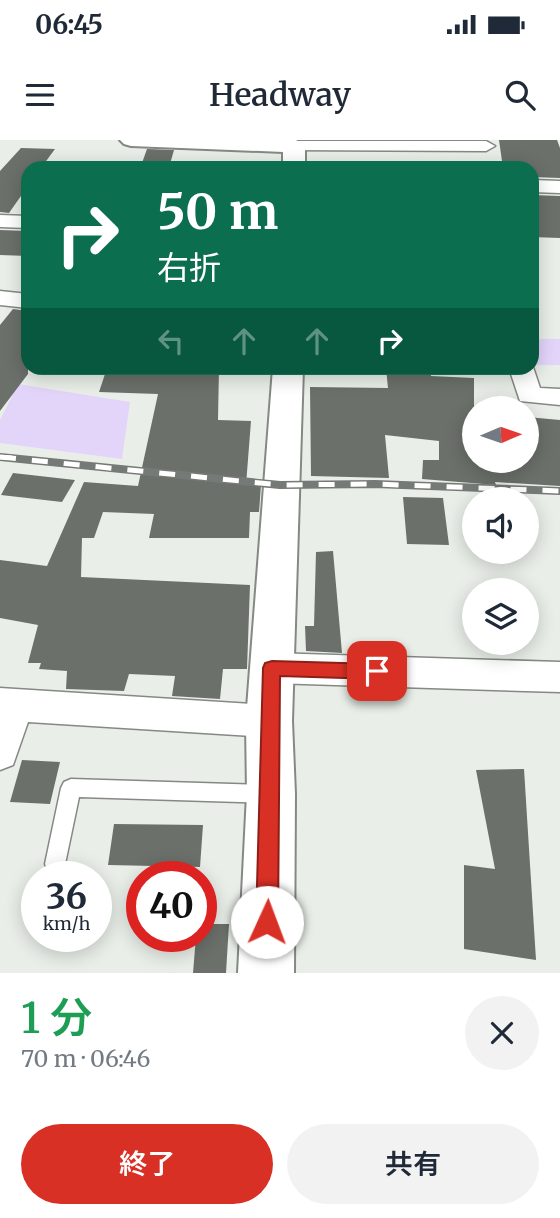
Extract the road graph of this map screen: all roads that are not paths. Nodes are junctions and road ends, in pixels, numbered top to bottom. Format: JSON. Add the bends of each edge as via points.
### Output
{"nodes":[{"id":1,"x":131,"y":140,"type":"edge"},
{"id":2,"x":485,"y":143,"type":"edge"},
{"id":3,"x":294,"y":157,"type":"edge"},
{"id":4,"x":490,"y":161,"type":"edge"},
{"id":5,"x":539,"y":186,"type":"edge"},
{"id":6,"x":560,"y":187,"type":"edge"},
{"id":7,"x":0,"y":221,"type":"edge"},
{"id":8,"x":21,"y":222,"type":"edge"},
{"id":9,"x":0,"y":298,"type":"edge"},
{"id":10,"x":21,"y":300,"type":"edge"},
{"id":11,"x":288,"y":375,"type":"edge"},
{"id":12,"x":520,"y":375,"type":"edge"},
{"id":13,"x":560,"y":397,"type":"edge"},
{"id":14,"x":272,"y":668,"type":"junction"},
{"id":15,"x":560,"y":677,"type":"edge"},
{"id":16,"x":7,"y":705,"type":"edge"},
{"id":17,"x":269,"y":721,"type":"junction"},
{"id":18,"x":0,"y":752,"type":"edge"},
{"id":19,"x":271,"y":794,"type":"junction"},
{"id":20,"x":56,"y":861,"type":"edge"},
{"id":21,"x":266,"y":973,"type":"edge"}],
"edges":[{"from":1,"to":3,"type":"street"},
{"from":2,"to":3,"type":"street"},
{"from":2,"to":4,"type":"street"},
{"from":5,"to":6,"type":"street"},
{"from":7,"to":8,"type":"street"},
{"from":9,"to":10,"type":"street"},
{"from":11,"to":14,"type":"street"},
{"from":12,"to":13,"type":"street","via":[[529,395]]},
{"from":14,"to":15,"type":"street"},
{"from":14,"to":17,"type":"street"},
{"from":16,"to":17,"type":"street"},
{"from":16,"to":18,"type":"street"},
{"from":17,"to":19,"type":"street"},
{"from":19,"to":20,"type":"lane","via":[[71,788]]},
{"from":19,"to":21,"type":"street"}]}
